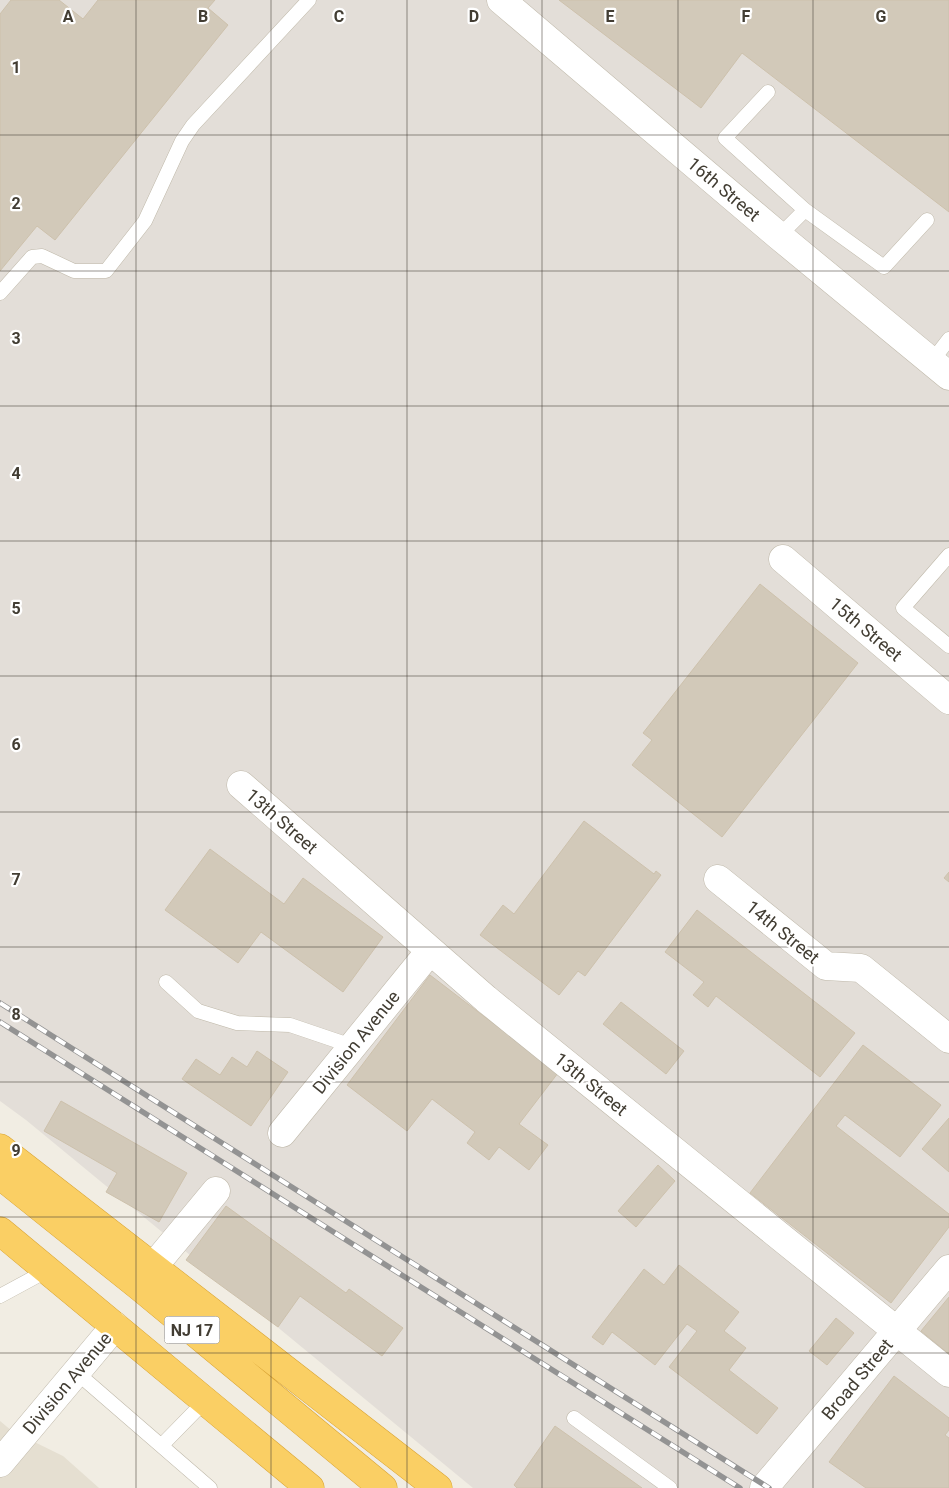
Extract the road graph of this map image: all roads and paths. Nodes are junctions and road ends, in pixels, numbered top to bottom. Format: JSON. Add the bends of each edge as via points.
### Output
{"nodes":[{"id":1,"x":309,"y":0,"type":"edge"},
{"id":2,"x":500,"y":0,"type":"edge"},
{"id":3,"x":768,"y":92,"type":"dead end"},
{"id":4,"x":805,"y":210,"type":"junction"},
{"id":5,"x":927,"y":220,"type":"dead end"},
{"id":6,"x":779,"y":236,"type":"junction"},
{"id":7,"x":0,"y":293,"type":"edge"},
{"id":8,"x":949,"y":339,"type":"edge"},
{"id":9,"x":940,"y":369,"type":"edge"},
{"id":10,"x":949,"y":556,"type":"edge"},
{"id":11,"x":783,"y":559,"type":"dead end"},
{"id":12,"x":949,"y":646,"type":"edge"},
{"id":13,"x":949,"y":700,"type":"edge"},
{"id":14,"x":241,"y":785,"type":"dead end"},
{"id":15,"x":718,"y":879,"type":"dead end"},
{"id":16,"x":430,"y":951,"type":"junction"},
{"id":17,"x":166,"y":982,"type":"dead end"},
{"id":18,"x":949,"y":1039,"type":"edge"},
{"id":19,"x":352,"y":1046,"type":"junction"},
{"id":20,"x":282,"y":1133,"type":"dead end"},
{"id":21,"x":0,"y":1148,"type":"edge"},
{"id":22,"x":0,"y":1175,"type":"edge"},
{"id":23,"x":216,"y":1191,"type":"dead end"},
{"id":24,"x":0,"y":1231,"type":"edge"},
{"id":25,"x":153,"y":1266,"type":"junction"},
{"id":26,"x":949,"y":1269,"type":"edge"},
{"id":27,"x":48,"y":1270,"type":"junction"},
{"id":28,"x":0,"y":1296,"type":"edge"},
{"id":29,"x":115,"y":1326,"type":"junction"},
{"id":30,"x":896,"y":1332,"type":"junction"},
{"id":31,"x":76,"y":1372,"type":"junction"},
{"id":32,"x":949,"y":1373,"type":"edge"},
{"id":33,"x":205,"y":1401,"type":"junction"},
{"id":34,"x":574,"y":1418,"type":"dead end"},
{"id":35,"x":162,"y":1445,"type":"junction"},
{"id":36,"x":0,"y":1463,"type":"edge"},
{"id":37,"x":210,"y":1488,"type":"edge"},
{"id":38,"x":310,"y":1488,"type":"edge"},
{"id":39,"x":383,"y":1488,"type":"edge"},
{"id":40,"x":438,"y":1488,"type":"edge"},
{"id":41,"x":670,"y":1488,"type":"edge"},
{"id":42,"x":764,"y":1488,"type":"edge"}],
"edges":[{"from":1,"to":7,"type":"lane","via":[[193,125],[182,141],[145,221],[106,271],[74,271],[42,256],[32,257]]},
{"from":2,"to":6,"type":"street","name":"16th Street"},
{"from":3,"to":4,"type":"lane","via":[[726,138]]},
{"from":4,"to":5,"type":"lane","via":[[884,267]]},
{"from":4,"to":6,"type":"lane"},
{"from":6,"to":9,"type":"street","name":"16th Street"},
{"from":8,"to":9,"type":"lane"},
{"from":10,"to":12,"type":"lane","via":[[903,608]]},
{"from":11,"to":13,"type":"street","name":"15th Street"},
{"from":14,"to":16,"type":"street","name":"13th Street"},
{"from":15,"to":18,"type":"street","name":"14th Street","via":[[826,966],[861,968]]},
{"from":16,"to":19,"type":"street","name":"Division Avenue"},
{"from":16,"to":30,"type":"street","name":"13th Street"},
{"from":17,"to":19,"type":"lane","via":[[198,1011],[237,1023],[290,1025]]},
{"from":19,"to":20,"type":"street","name":"Division Avenue"},
{"from":21,"to":25,"type":"highway"},
{"from":22,"to":39,"type":"highway","number":"NJ 17"},
{"from":23,"to":25,"type":"street"},
{"from":24,"to":27,"type":"highway","number":"NJ 17"},
{"from":25,"to":40,"type":"highway"},
{"from":26,"to":30,"type":"street","name":"Broad Street"},
{"from":27,"to":28,"type":"lane"},
{"from":27,"to":29,"type":"highway","number":"NJ 17"},
{"from":29,"to":31,"type":"street","name":"Division Avenue"},
{"from":29,"to":33,"type":"highway","number":"NJ 17"},
{"from":30,"to":32,"type":"street","name":"13th Street"},
{"from":30,"to":42,"type":"street","name":"Broad Street"},
{"from":31,"to":35,"type":"lane"},
{"from":31,"to":36,"type":"street","name":"Division Avenue"},
{"from":33,"to":35,"type":"lane"},
{"from":33,"to":38,"type":"highway","number":"NJ 17"},
{"from":34,"to":41,"type":"lane"},
{"from":35,"to":37,"type":"lane"}]}
